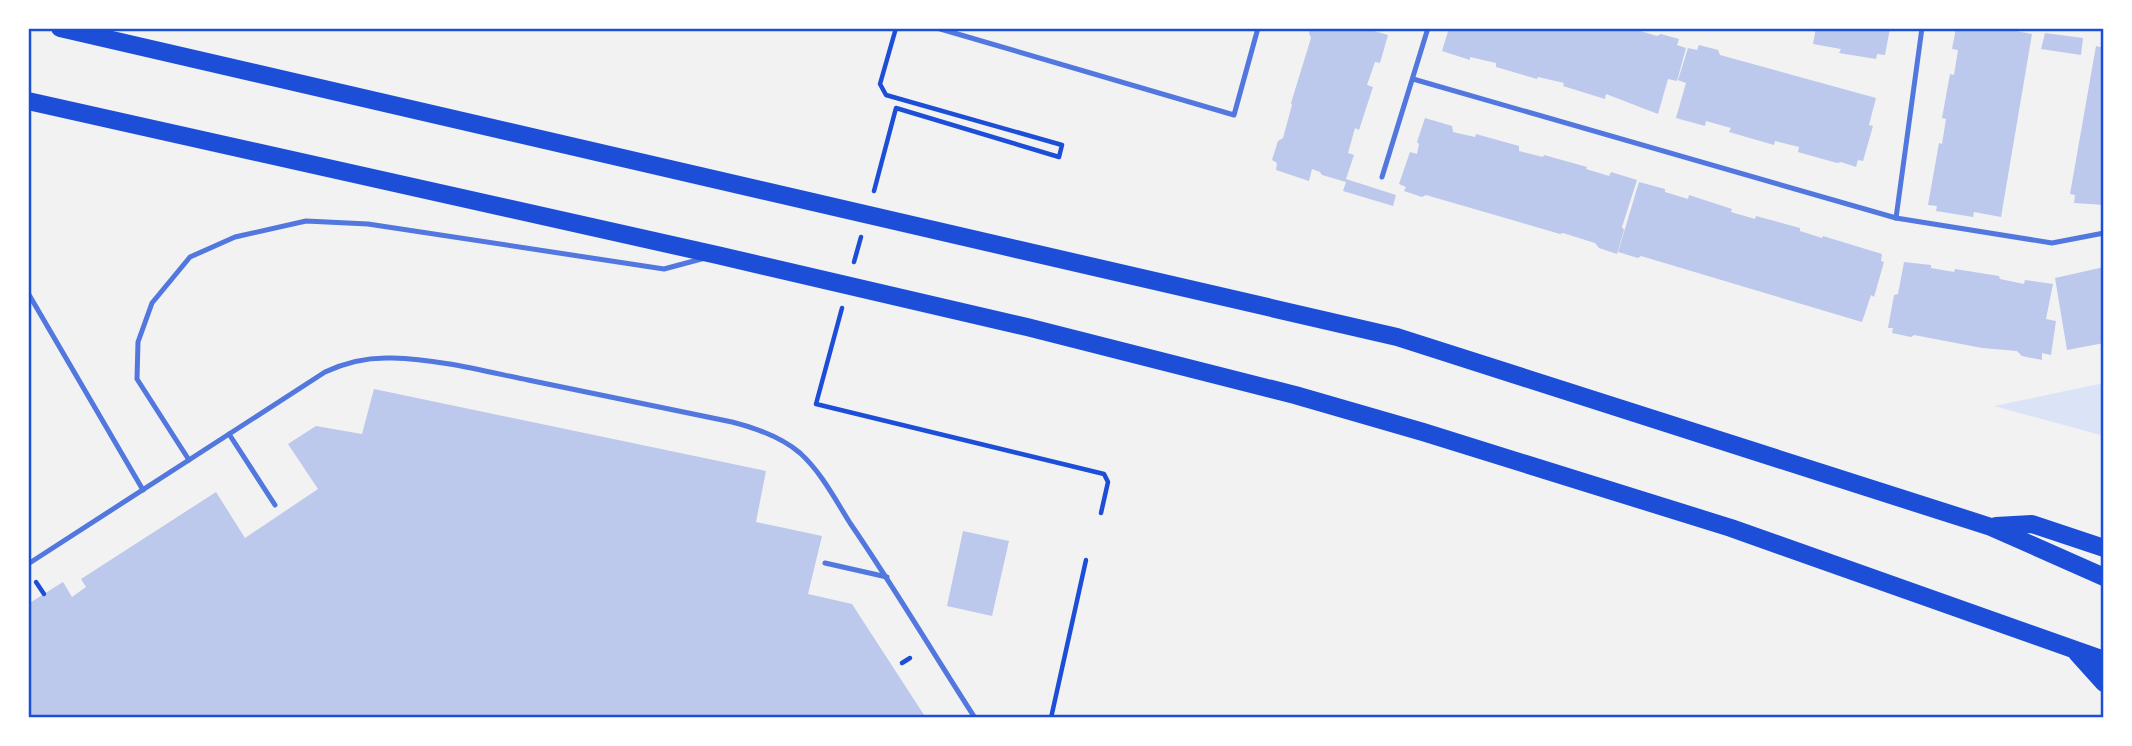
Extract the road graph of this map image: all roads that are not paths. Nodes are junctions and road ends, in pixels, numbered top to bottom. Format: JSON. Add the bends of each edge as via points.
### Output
{"nodes":[{"id":1,"x":60,"y":28,"type":"edge"},
{"id":2,"x":937,"y":28,"type":"edge"},
{"id":3,"x":1258,"y":28,"type":"edge"},
{"id":4,"x":1427,"y":28,"type":"edge"},
{"id":5,"x":1922,"y":28,"type":"edge"},
{"id":6,"x":1413,"y":79,"type":"junction"},
{"id":7,"x":28,"y":101,"type":"edge"},
{"id":8,"x":1382,"y":177,"type":"dead end"},
{"id":9,"x":1896,"y":218,"type":"junction"},
{"id":10,"x":2104,"y":233,"type":"edge"},
{"id":11,"x":717,"y":255,"type":"junction"},
{"id":12,"x":28,"y":293,"type":"edge"},
{"id":13,"x":229,"y":434,"type":"junction"},
{"id":14,"x":189,"y":460,"type":"junction"},
{"id":15,"x":143,"y":490,"type":"junction"},
{"id":16,"x":275,"y":505,"type":"dead end"},
{"id":17,"x":1991,"y":527,"type":"junction"},
{"id":18,"x":2104,"y":548,"type":"edge"},
{"id":19,"x":825,"y":563,"type":"dead end"},
{"id":20,"x":28,"y":564,"type":"edge"},
{"id":21,"x":887,"y":577,"type":"junction"},
{"id":22,"x":2104,"y":577,"type":"edge"},
{"id":23,"x":2074,"y":650,"type":"junction"},
{"id":24,"x":2104,"y":660,"type":"edge"},
{"id":25,"x":2104,"y":683,"type":"edge"},
{"id":26,"x":975,"y":718,"type":"edge"}],
"edges":[{"from":1,"to":17,"type":"main road","via":[[1397,337]]},
{"from":2,"to":3,"type":"lane","via":[[1234,115]]},
{"from":4,"to":6,"type":"lane"},
{"from":5,"to":9,"type":"lane"},
{"from":6,"to":8,"type":"lane"},
{"from":6,"to":9,"type":"lane"},
{"from":7,"to":11,"type":"main road"},
{"from":9,"to":10,"type":"lane","via":[[2052,243]]},
{"from":11,"to":14,"type":"lane","via":[[664,269],[368,224],[306,221],[235,237],[190,257],[152,303],[138,342],[137,379]]},
{"from":11,"to":23,"type":"main road","via":[[1161,360],[1423,432],[1731,528]]},
{"from":12,"to":15,"type":"lane"},
{"from":13,"to":14,"type":"lane"},
{"from":13,"to":16,"type":"lane"},
{"from":13,"to":21,"type":"lane","via":[[325,372],[359,360],[391,358],[474,369],[732,422],[778,439],[808,461]]},
{"from":14,"to":15,"type":"lane"},
{"from":15,"to":20,"type":"lane"},
{"from":17,"to":18,"type":"main road","via":[[2032,524]]},
{"from":17,"to":22,"type":"main road"},
{"from":19,"to":21,"type":"lane"},
{"from":21,"to":26,"type":"lane"},
{"from":23,"to":24,"type":"main road"},
{"from":23,"to":25,"type":"main road"}]}
